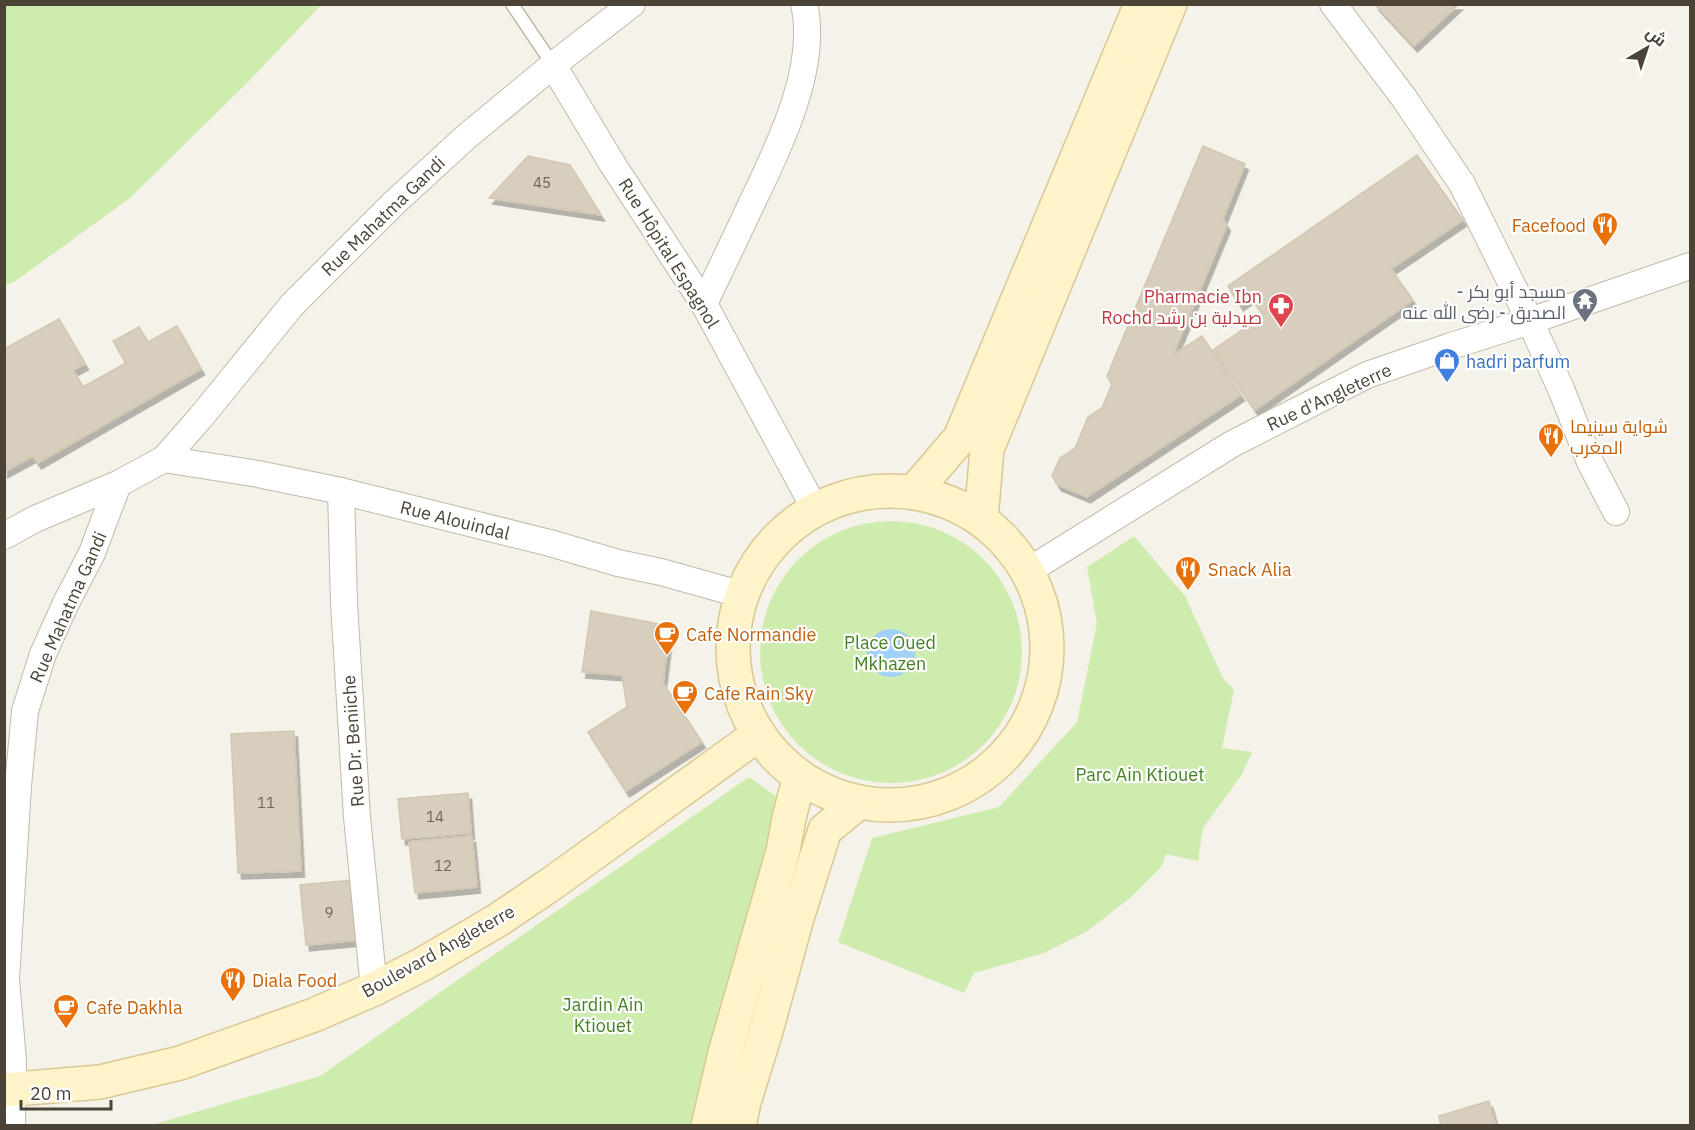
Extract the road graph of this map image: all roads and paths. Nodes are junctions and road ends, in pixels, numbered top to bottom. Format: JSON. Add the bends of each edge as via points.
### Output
{"nodes":[{"id":1,"x":512,"y":4,"type":"edge"},
{"id":2,"x":632,"y":4,"type":"edge"},
{"id":3,"x":804,"y":4,"type":"edge"},
{"id":4,"x":1141,"y":4,"type":"edge"},
{"id":5,"x":1170,"y":4,"type":"edge"},
{"id":6,"x":1333,"y":4,"type":"edge"},
{"id":7,"x":553,"y":65,"type":"junction"},
{"id":8,"x":1690,"y":266,"type":"edge"},
{"id":9,"x":704,"y":304,"type":"junction"},
{"id":10,"x":1530,"y":321,"type":"junction"},
{"id":11,"x":164,"y":459,"type":"junction"},
{"id":12,"x":118,"y":484,"type":"junction"},
{"id":13,"x":917,"y":488,"type":"junction"},
{"id":14,"x":341,"y":491,"type":"junction"},
{"id":15,"x":815,"y":509,"type":"junction"},
{"id":16,"x":1616,"y":512,"type":"dead end"},
{"id":17,"x":981,"y":519,"type":"junction"},
{"id":18,"x":4,"y":536,"type":"edge"},
{"id":19,"x":1028,"y":571,"type":"junction"},
{"id":20,"x":743,"y":595,"type":"junction"},
{"id":21,"x":759,"y":734,"type":"junction"},
{"id":22,"x":799,"y":779,"type":"junction"},
{"id":23,"x":859,"y":802,"type":"junction"},
{"id":24,"x":374,"y":989,"type":"junction"},
{"id":25,"x":9,"y":1090,"type":"edge"},
{"id":26,"x":12,"y":1125,"type":"edge"},
{"id":27,"x":708,"y":1125,"type":"edge"},
{"id":28,"x":739,"y":1125,"type":"edge"}],
"edges":[{"from":1,"to":7,"type":"lane","name":"Rue Hôpital Espagnol"},
{"from":2,"to":7,"type":"street","name":"Rue Mahatma Gandi"},
{"from":3,"to":9,"type":"street","via":[[806,54],[799,90],[774,156]]},
{"from":4,"to":13,"type":"main road","via":[[960,438]]},
{"from":5,"to":17,"type":"main road","via":[[987,449]]},
{"from":6,"to":10,"type":"street","via":[[1462,184]]},
{"from":7,"to":9,"type":"street","name":"Rue Hôpital Espagnol"},
{"from":7,"to":11,"type":"street","name":"Rue Mahatma Gandi","via":[[394,202],[300,297]]},
{"from":8,"to":10,"type":"street","name":"Rue d'Angleterre"},
{"from":9,"to":15,"type":"street","name":"Rue Hôpital Espagnol"},
{"from":10,"to":16,"type":"street","via":[[1590,462]]},
{"from":10,"to":19,"type":"street","name":"Rue d'Angleterre","via":[[1367,375],[1326,395],[1232,444]]},
{"from":11,"to":12,"type":"street"},
{"from":11,"to":14,"type":"street","name":"Rue Alouindal"},
{"from":12,"to":18,"type":"street"},
{"from":12,"to":25,"type":"street","name":"Rue Mahatma Gandi","via":[[92,553],[43,654],[25,711],[6,980],[13,1061]]},
{"from":13,"to":15,"type":"main road","via":[[859,493]]},
{"from":13,"to":17,"type":"main road"},
{"from":14,"to":20,"type":"street","name":"Rue Alouindal"},
{"from":14,"to":24,"type":"street","name":"Rue Dr. Beniiche","via":[[357,818]]},
{"from":15,"to":20,"type":"main road","via":[[780,536],[753,570]]},
{"from":17,"to":19,"type":"main road","via":[[1011,546]]},
{"from":19,"to":23,"type":"main road","via":[[1044,613],[1048,658],[1039,702],[1018,742],[986,774],[947,796],[903,806]]},
{"from":20,"to":21,"type":"main road","via":[[737,612],[733,654],[740,696]]},
{"from":21,"to":22,"type":"main road","via":[[777,759]]},
{"from":21,"to":24,"type":"main road","name":"Boulevard Angleterre","via":[[498,920]]},
{"from":22,"to":23,"type":"main road","via":[[829,795]]},
{"from":22,"to":27,"type":"main road"},
{"from":23,"to":28,"type":"main road","via":[[825,830]]},
{"from":24,"to":25,"type":"main road","name":"Boulevard Angleterre","via":[[180,1063],[100,1082]]},
{"from":25,"to":26,"type":"street","name":"Rue Mahatma Gandi"}]}
